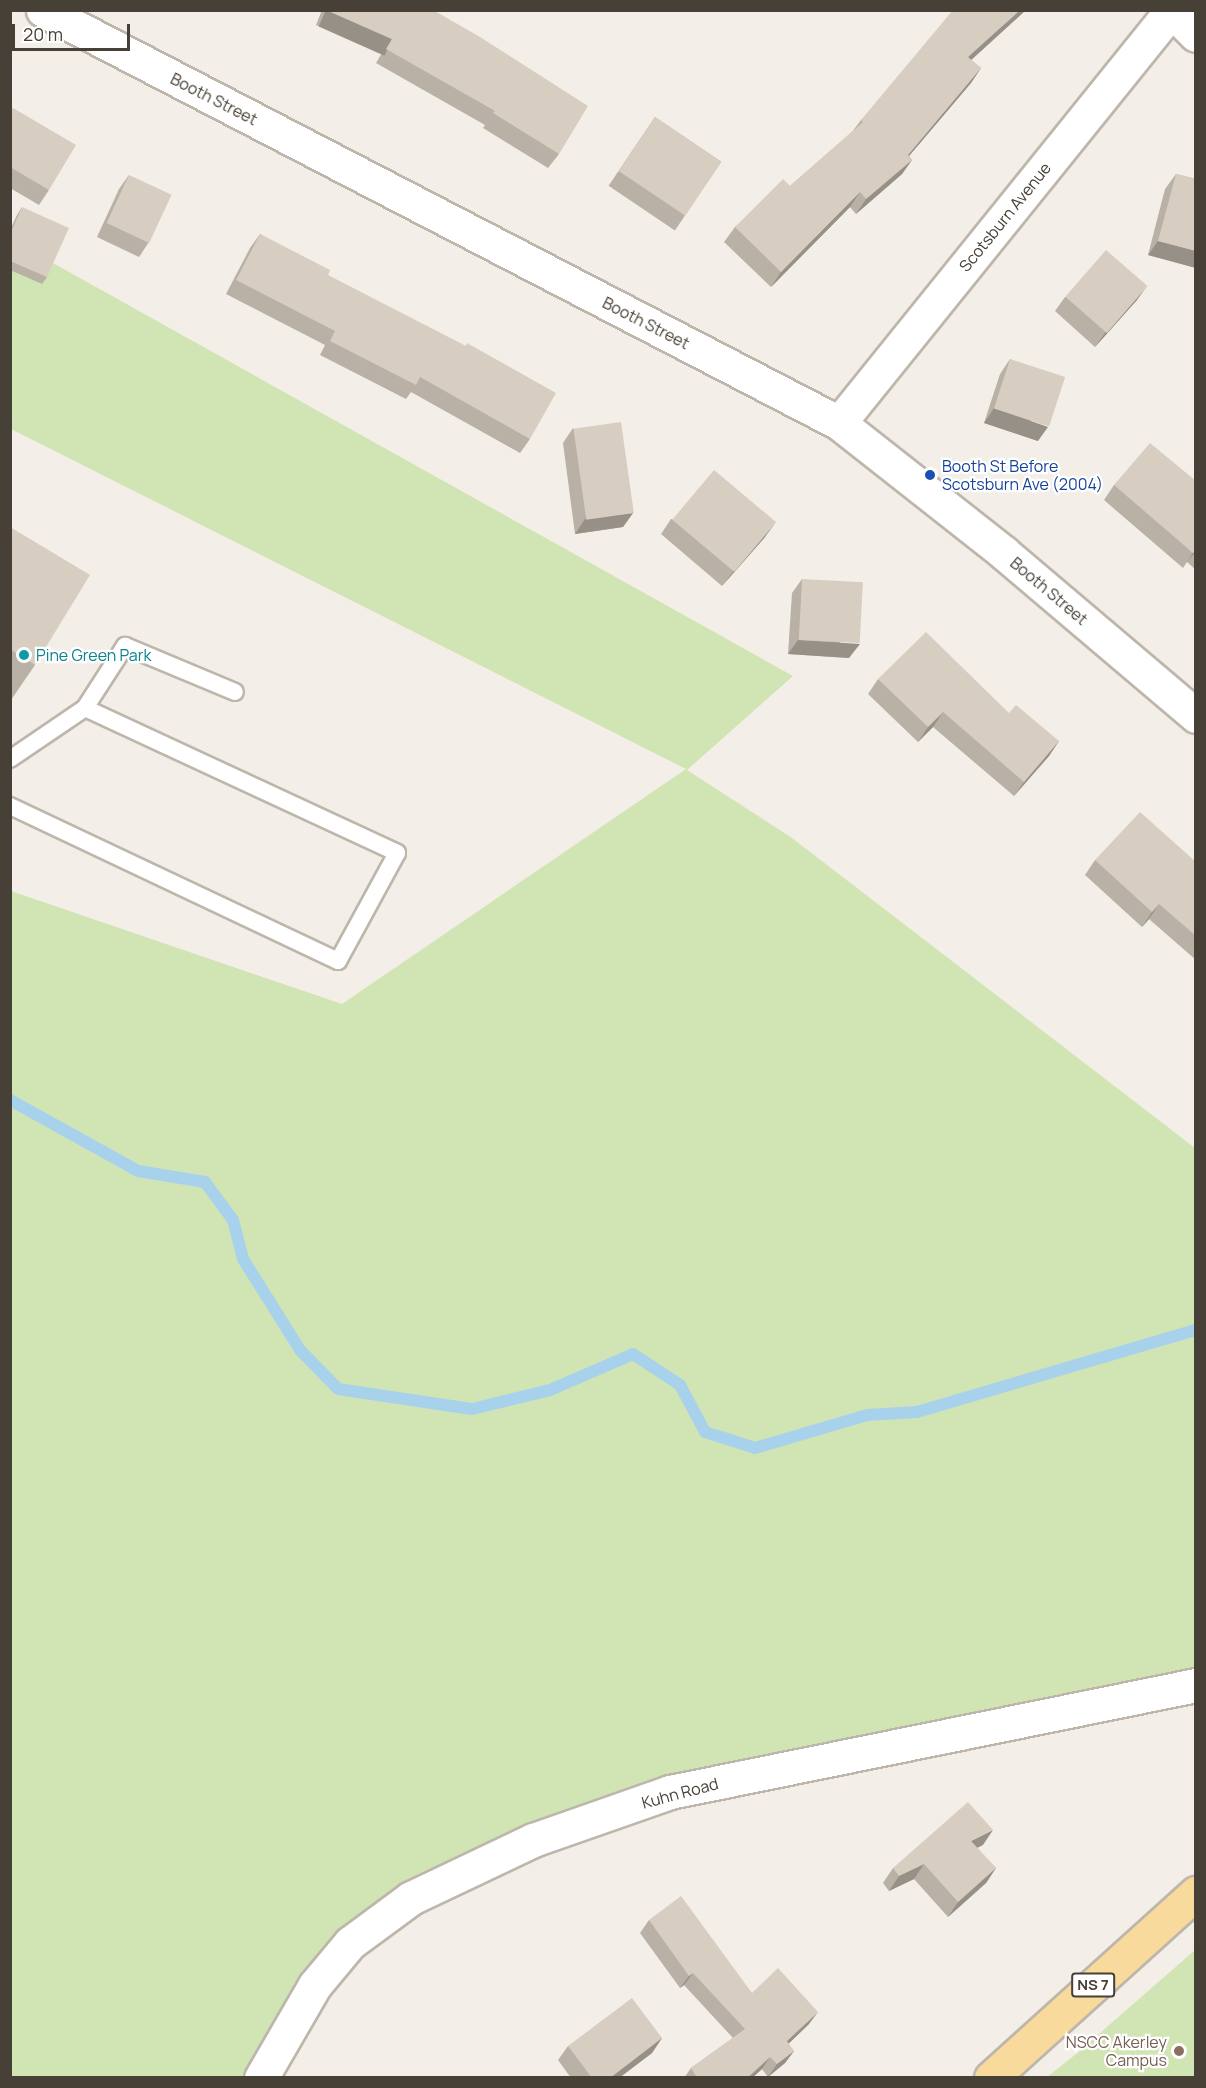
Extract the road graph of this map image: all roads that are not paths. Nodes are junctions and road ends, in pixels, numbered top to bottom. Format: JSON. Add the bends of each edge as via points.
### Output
{"nodes":[{"id":1,"x":43,"y":10,"type":"edge"},
{"id":2,"x":1171,"y":10,"type":"edge"},
{"id":3,"x":1196,"y":35,"type":"edge"},
{"id":4,"x":839,"y":423,"type":"junction"},
{"id":5,"x":235,"y":692,"type":"dead end"},
{"id":6,"x":85,"y":708,"type":"junction"},
{"id":7,"x":1196,"y":716,"type":"edge"},
{"id":8,"x":10,"y":759,"type":"edge"},
{"id":9,"x":10,"y":806,"type":"edge"},
{"id":10,"x":1196,"y":1685,"type":"edge"},
{"id":11,"x":1196,"y":1893,"type":"edge"},
{"id":12,"x":261,"y":2078,"type":"edge"},
{"id":13,"x":991,"y":2078,"type":"edge"}],
"edges":[{"from":1,"to":4,"type":"street","name":"Booth Street"},
{"from":2,"to":3,"type":"street"},
{"from":2,"to":4,"type":"street","name":"Scotsburn Avenue"},
{"from":4,"to":7,"type":"street","name":"Booth Street","via":[[1004,553]]},
{"from":5,"to":6,"type":"lane","via":[[125,646]]},
{"from":6,"to":8,"type":"lane"},
{"from":6,"to":9,"type":"lane","via":[[397,853],[338,961]]},
{"from":10,"to":12,"type":"street","name":"Kuhn Road","via":[[670,1792],[533,1840],[411,1898],[350,1943],[315,1985]]},
{"from":11,"to":13,"type":"main road","number":"NS 7"}]}
